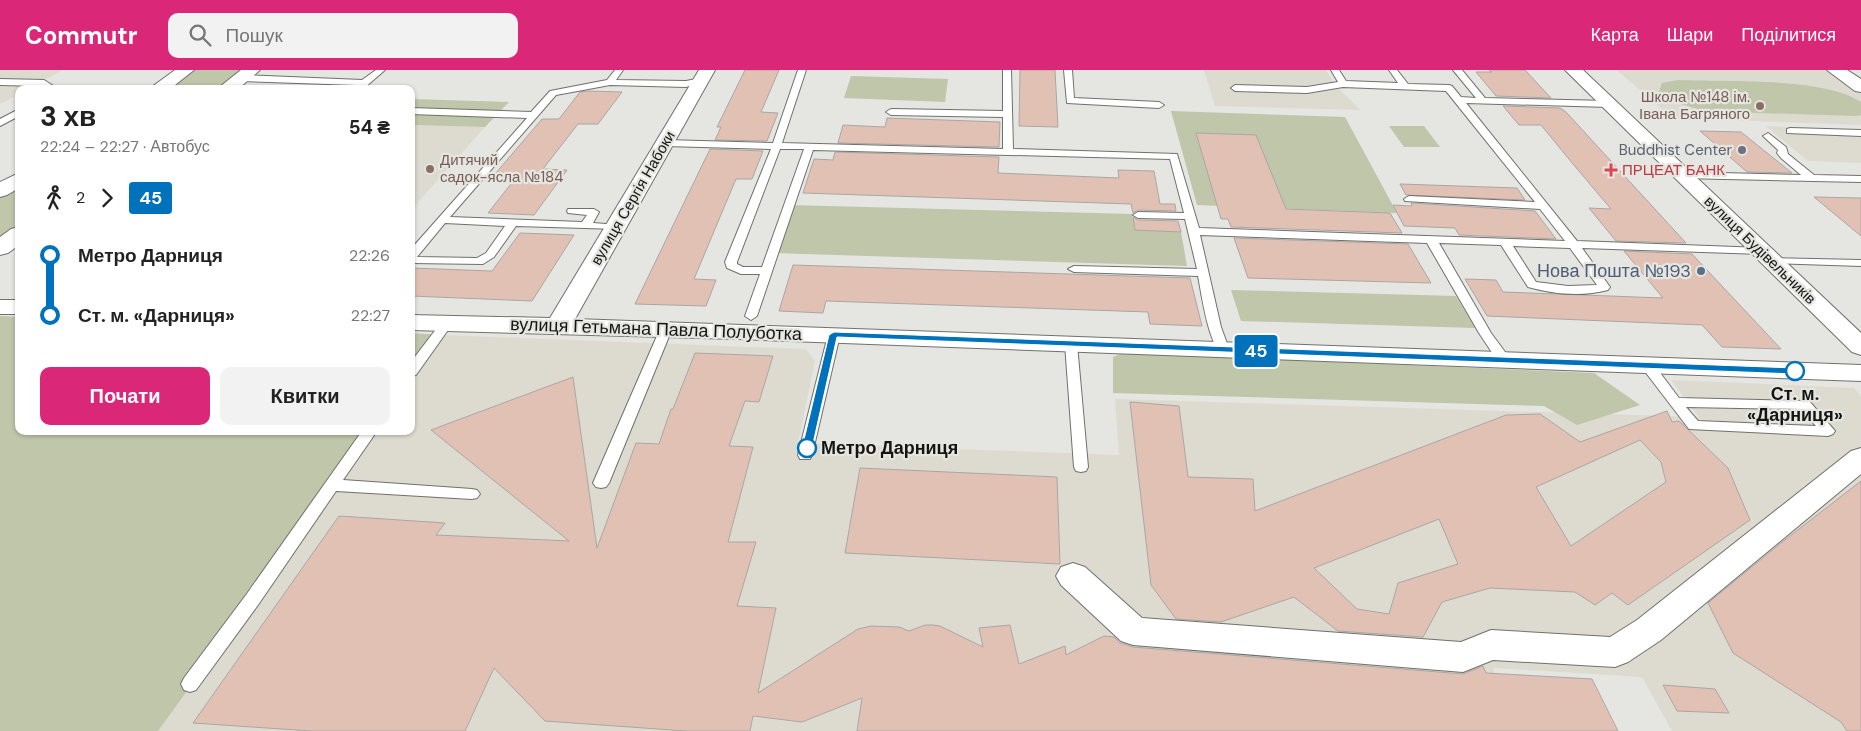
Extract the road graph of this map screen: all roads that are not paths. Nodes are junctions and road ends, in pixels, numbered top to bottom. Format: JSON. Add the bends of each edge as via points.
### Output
{"nodes":[{"id":1,"x":186,"y":70,"type":"edge"},
{"id":2,"x":339,"y":70,"type":"edge"},
{"id":3,"x":381,"y":70,"type":"edge"},
{"id":4,"x":619,"y":70,"type":"edge"},
{"id":5,"x":802,"y":70,"type":"edge"},
{"id":6,"x":1007,"y":70,"type":"edge"},
{"id":7,"x":1068,"y":70,"type":"edge"},
{"id":8,"x":1335,"y":70,"type":"edge"},
{"id":9,"x":1393,"y":70,"type":"edge"},
{"id":10,"x":1457,"y":70,"type":"edge"},
{"id":11,"x":1573,"y":70,"type":"edge"},
{"id":12,"x":1835,"y":70,"type":"edge"},
{"id":13,"x":247,"y":74,"type":"edge"},
{"id":14,"x":704,"y":75,"type":"edge"},
{"id":15,"x":324,"y":81,"type":"junction"},
{"id":16,"x":0,"y":82,"type":"edge"},
{"id":17,"x":610,"y":82,"type":"junction"},
{"id":18,"x":1343,"y":84,"type":"junction"},
{"id":19,"x":47,"y":85,"type":"edge"},
{"id":20,"x":164,"y":85,"type":"edge"},
{"id":21,"x":232,"y":85,"type":"edge"},
{"id":22,"x":354,"y":85,"type":"edge"},
{"id":23,"x":362,"y":85,"type":"edge"},
{"id":24,"x":1404,"y":85,"type":"junction"},
{"id":25,"x":1861,"y":87,"type":"edge"},
{"id":26,"x":1235,"y":88,"type":"dead end"},
{"id":27,"x":1460,"y":100,"type":"junction"},
{"id":28,"x":1483,"y":101,"type":"junction"},
{"id":29,"x":1609,"y":104,"type":"junction"},
{"id":30,"x":1159,"y":105,"type":"dead end"},
{"id":31,"x":415,"y":111,"type":"edge"},
{"id":32,"x":890,"y":112,"type":"dead end"},
{"id":33,"x":15,"y":114,"type":"edge"},
{"id":34,"x":534,"y":114,"type":"junction"},
{"id":35,"x":1008,"y":114,"type":"junction"},
{"id":36,"x":0,"y":123,"type":"edge"},
{"id":37,"x":1790,"y":130,"type":"dead end"},
{"id":38,"x":1861,"y":133,"type":"edge"},
{"id":39,"x":1768,"y":136,"type":"dead end"},
{"id":40,"x":665,"y":143,"type":"junction"},
{"id":41,"x":776,"y":147,"type":"junction"},
{"id":42,"x":809,"y":148,"type":"junction"},
{"id":43,"x":1008,"y":152,"type":"junction"},
{"id":44,"x":1682,"y":175,"type":"junction"},
{"id":45,"x":1812,"y":178,"type":"junction"},
{"id":46,"x":1845,"y":179,"type":"junction"},
{"id":47,"x":1861,"y":179,"type":"edge"},
{"id":48,"x":15,"y":181,"type":"edge"},
{"id":49,"x":0,"y":191,"type":"edge"},
{"id":50,"x":1861,"y":192,"type":"edge"},
{"id":51,"x":1409,"y":199,"type":"dead end"},
{"id":52,"x":1543,"y":206,"type":"junction"},
{"id":53,"x":572,"y":211,"type":"dead end"},
{"id":54,"x":1138,"y":215,"type":"dead end"},
{"id":55,"x":1191,"y":216,"type":"junction"},
{"id":56,"x":441,"y":220,"type":"junction"},
{"id":57,"x":513,"y":224,"type":"junction"},
{"id":58,"x":585,"y":226,"type":"junction"},
{"id":59,"x":615,"y":227,"type":"junction"},
{"id":60,"x":1194,"y":231,"type":"junction"},
{"id":61,"x":15,"y":237,"type":"edge"},
{"id":62,"x":415,"y":237,"type":"edge"},
{"id":63,"x":427,"y":238,"type":"junction"},
{"id":64,"x":1430,"y":239,"type":"junction"},
{"id":65,"x":1504,"y":242,"type":"junction"},
{"id":66,"x":1574,"y":245,"type":"junction"},
{"id":67,"x":0,"y":248,"type":"edge"},
{"id":68,"x":415,"y":252,"type":"edge"},
{"id":69,"x":1767,"y":256,"type":"junction"},
{"id":70,"x":415,"y":260,"type":"edge"},
{"id":71,"x":1861,"y":263,"type":"edge"},
{"id":72,"x":1074,"y":269,"type":"dead end"},
{"id":73,"x":766,"y":271,"type":"junction"},
{"id":74,"x":1203,"y":273,"type":"junction"},
{"id":75,"x":0,"y":307,"type":"edge"},
{"id":76,"x":15,"y":307,"type":"edge"},
{"id":77,"x":751,"y":316,"type":"dead end"},
{"id":78,"x":415,"y":322,"type":"edge"},
{"id":79,"x":447,"y":323,"type":"junction"},
{"id":80,"x":558,"y":326,"type":"junction"},
{"id":81,"x":666,"y":329,"type":"junction"},
{"id":82,"x":834,"y":335,"type":"junction"},
{"id":83,"x":1071,"y":344,"type":"junction"},
{"id":84,"x":1861,"y":346,"type":"edge"},
{"id":85,"x":1223,"y":350,"type":"junction"},
{"id":86,"x":1504,"y":360,"type":"junction"},
{"id":87,"x":1647,"y":365,"type":"junction"},
{"id":88,"x":415,"y":367,"type":"edge"},
{"id":89,"x":1861,"y":374,"type":"edge"},
{"id":90,"x":1676,"y":402,"type":"junction"},
{"id":91,"x":367,"y":435,"type":"edge"},
{"id":92,"x":805,"y":455,"type":"dead end"},
{"id":93,"x":1861,"y":458,"type":"edge"},
{"id":94,"x":1080,"y":467,"type":"dead end"},
{"id":95,"x":601,"y":483,"type":"dead end"},
{"id":96,"x":332,"y":485,"type":"junction"},
{"id":97,"x":472,"y":494,"type":"dead end"},
{"id":98,"x":1073,"y":576,"type":"dead end"},
{"id":99,"x":190,"y":684,"type":"dead end"}],
"edges":[{"from":1,"to":20,"type":"street"},
{"from":2,"to":15,"type":"lane"},
{"from":3,"to":23,"type":"lane"},
{"from":4,"to":17,"type":"lane"},
{"from":5,"to":41,"type":"lane"},
{"from":6,"to":35,"type":"lane"},
{"from":7,"to":30,"type":"lane","via":[[1070,102]]},
{"from":8,"to":18,"type":"lane"},
{"from":9,"to":24,"type":"lane"},
{"from":10,"to":28,"type":"lane"},
{"from":11,"to":29,"type":"street","name":"вулиця Будівельників"},
{"from":12,"to":25,"type":"street"},
{"from":13,"to":15,"type":"lane"},
{"from":13,"to":21,"type":"street"},
{"from":14,"to":17,"type":"lane","via":[[686,84]]},
{"from":14,"to":40,"type":"street","name":"вулиця Сергія Набоки"},
{"from":15,"to":22,"type":"lane"},
{"from":16,"to":19,"type":"lane"},
{"from":17,"to":34,"type":"lane","via":[[553,92]]},
{"from":18,"to":24,"type":"lane"},
{"from":18,"to":26,"type":"lane","via":[[1307,90]]},
{"from":24,"to":27,"type":"lane","via":[[1445,86]]},
{"from":27,"to":28,"type":"lane"},
{"from":27,"to":52,"type":"lane"},
{"from":28,"to":29,"type":"lane"},
{"from":29,"to":44,"type":"street","name":"вулиця Будівельників"},
{"from":31,"to":34,"type":"lane"},
{"from":32,"to":35,"type":"lane"},
{"from":33,"to":36,"type":"lane"},
{"from":34,"to":56,"type":"lane"},
{"from":35,"to":43,"type":"lane"},
{"from":37,"to":38,"type":"lane"},
{"from":39,"to":45,"type":"lane","via":[[1783,148],[1784,156]]},
{"from":40,"to":41,"type":"lane"},
{"from":40,"to":59,"type":"street","name":"вулиця Сергія Набоки"},
{"from":41,"to":42,"type":"lane"},
{"from":41,"to":73,"type":"lane","via":[[731,262],[735,269]]},
{"from":42,"to":43,"type":"lane"},
{"from":42,"to":73,"type":"lane"},
{"from":43,"to":55,"type":"lane","via":[[1174,156]]},
{"from":44,"to":45,"type":"lane"},
{"from":44,"to":69,"type":"street","name":"вулиця Будівельників"},
{"from":45,"to":46,"type":"lane"},
{"from":46,"to":47,"type":"lane"},
{"from":46,"to":50,"type":"lane"},
{"from":48,"to":49,"type":"street"},
{"from":51,"to":52,"type":"lane"},
{"from":52,"to":66,"type":"lane"},
{"from":53,"to":58,"type":"lane","via":[[594,212]]},
{"from":54,"to":55,"type":"lane"},
{"from":55,"to":60,"type":"lane"},
{"from":56,"to":57,"type":"lane"},
{"from":56,"to":63,"type":"lane"},
{"from":57,"to":58,"type":"lane"},
{"from":57,"to":70,"type":"lane","via":[[490,255],[478,262]]},
{"from":58,"to":59,"type":"lane"},
{"from":59,"to":80,"type":"street","name":"вулиця Сергія Набоки"},
{"from":60,"to":64,"type":"lane"},
{"from":60,"to":74,"type":"lane"},
{"from":61,"to":67,"type":"street"},
{"from":62,"to":63,"type":"lane"},
{"from":63,"to":68,"type":"lane"},
{"from":64,"to":65,"type":"lane"},
{"from":64,"to":86,"type":"lane"},
{"from":65,"to":66,"type":"lane"},
{"from":65,"to":66,"type":"lane","via":[[1532,284],[1547,288],[1594,290],[1604,287]]},
{"from":66,"to":69,"type":"lane"},
{"from":69,"to":71,"type":"lane"},
{"from":69,"to":84,"type":"street","name":"вулиця Будівельників"},
{"from":72,"to":74,"type":"lane"},
{"from":73,"to":77,"type":"lane"},
{"from":74,"to":85,"type":"lane"},
{"from":75,"to":76,"type":"street"},
{"from":78,"to":79,"type":"street","name":"вулиця Гетьмана Павла Полуботка"},
{"from":79,"to":80,"type":"street","name":"вулиця Гетьмана Павла Полуботка"},
{"from":79,"to":88,"type":"lane"},
{"from":80,"to":81,"type":"street","name":"вулиця Гетьмана Павла Полуботка"},
{"from":81,"to":82,"type":"street","name":"вулиця Гетьмана Павла Полуботка"},
{"from":81,"to":95,"type":"lane"},
{"from":82,"to":83,"type":"street","name":"вулиця Гетьмана Павла Полуботка"},
{"from":82,"to":92,"type":"lane"},
{"from":83,"to":85,"type":"street","name":"вулиця Гетьмана Павла Полуботка"},
{"from":83,"to":94,"type":"lane"},
{"from":85,"to":86,"type":"street","name":"вулиця Гетьмана Павла Полуботка"},
{"from":86,"to":87,"type":"street","name":"вулиця Гетьмана Павла Полуботка"},
{"from":87,"to":89,"type":"street","name":"вулиця Гетьмана Павла Полуботка"},
{"from":87,"to":90,"type":"lane"},
{"from":90,"to":90,"type":"lane","via":[[1805,405],[1828,431],[1694,426]]},
{"from":91,"to":96,"type":"lane"},
{"from":93,"to":98,"type":"street","via":[[1649,630],[1615,652],[1490,645],[1462,657],[1161,634],[1133,630]]},
{"from":96,"to":97,"type":"lane"},
{"from":96,"to":99,"type":"lane"}]}
